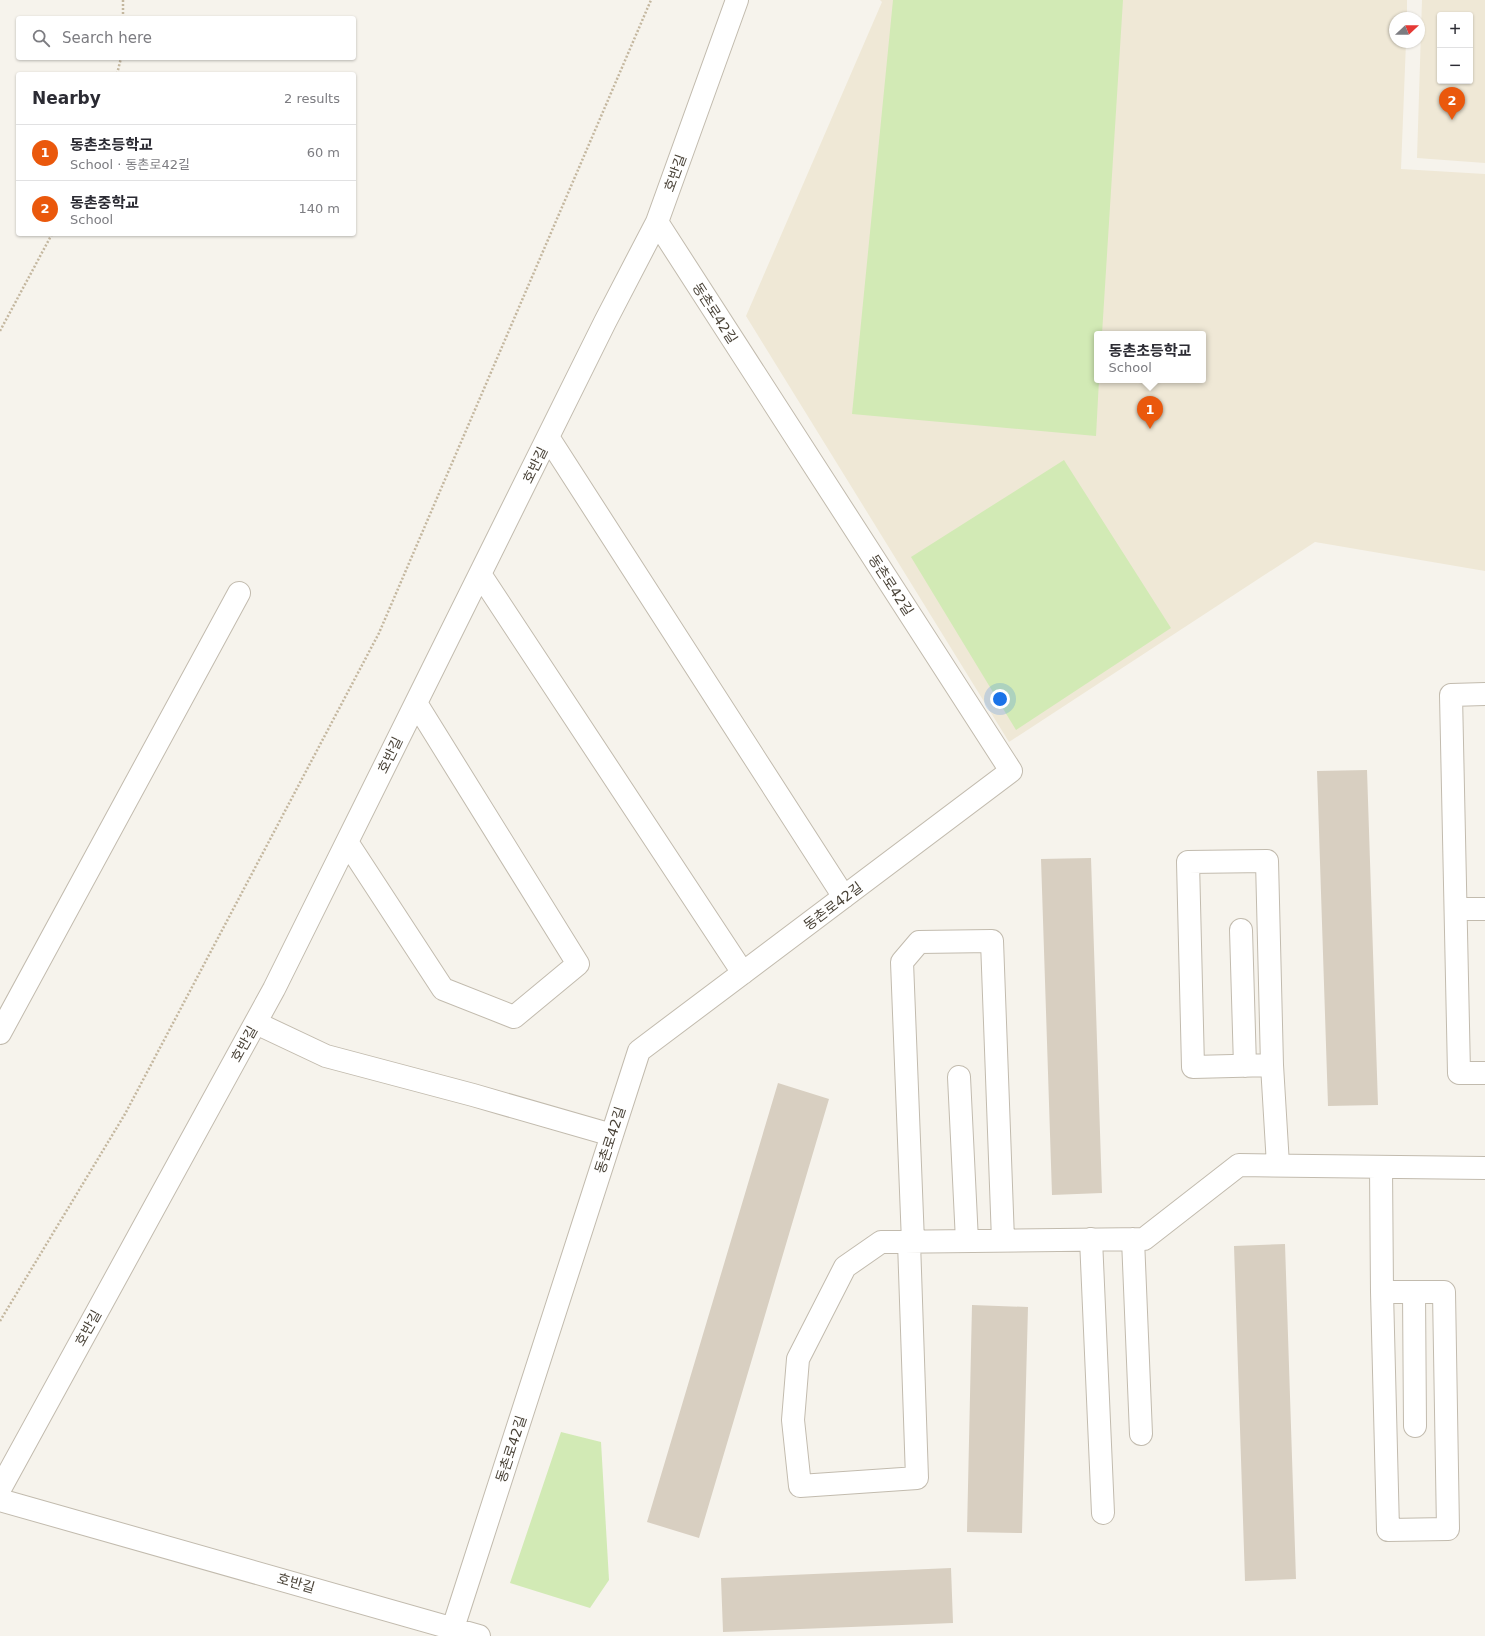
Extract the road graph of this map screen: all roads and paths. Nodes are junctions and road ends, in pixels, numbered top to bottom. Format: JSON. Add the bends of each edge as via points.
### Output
{"nodes":[{"id":1,"x":123,"y":0,"type":"edge"},
{"id":2,"x":651,"y":0,"type":"edge"},
{"id":3,"x":737,"y":0,"type":"edge"},
{"id":4,"x":123,"y":16,"type":"edge"},
{"id":5,"x":120,"y":60,"type":"edge"},
{"id":6,"x":118,"y":72,"type":"edge"},
{"id":7,"x":657,"y":222,"type":"junction"},
{"id":8,"x":51,"y":236,"type":"edge"},
{"id":9,"x":0,"y":331,"type":"edge"},
{"id":10,"x":548,"y":437,"type":"junction"},
{"id":11,"x":480,"y":574,"type":"junction"},
{"id":12,"x":239,"y":594,"type":"dead end"},
{"id":13,"x":1485,"y":694,"type":"edge"},
{"id":14,"x":416,"y":702,"type":"junction"},
{"id":15,"x":347,"y":842,"type":"junction"},
{"id":16,"x":844,"y":897,"type":"junction"},
{"id":17,"x":1456,"y":909,"type":"junction"},
{"id":18,"x":1485,"y":909,"type":"edge"},
{"id":19,"x":1242,"y":930,"type":"dead end"},
{"id":20,"x":743,"y":973,"type":"junction"},
{"id":21,"x":256,"y":1023,"type":"junction"},
{"id":22,"x":0,"y":1033,"type":"edge"},
{"id":23,"x":1272,"y":1065,"type":"junction"},
{"id":24,"x":1245,"y":1066,"type":"junction"},
{"id":25,"x":1485,"y":1073,"type":"edge"},
{"id":26,"x":959,"y":1077,"type":"dead end"},
{"id":27,"x":612,"y":1135,"type":"junction"},
{"id":28,"x":1278,"y":1165,"type":"junction"},
{"id":29,"x":1381,"y":1167,"type":"junction"},
{"id":30,"x":1485,"y":1168,"type":"edge"},
{"id":31,"x":1091,"y":1239,"type":"junction"},
{"id":32,"x":1133,"y":1239,"type":"junction"},
{"id":33,"x":1003,"y":1240,"type":"junction"},
{"id":34,"x":967,"y":1241,"type":"junction"},
{"id":35,"x":911,"y":1242,"type":"junction"},
{"id":36,"x":1382,"y":1292,"type":"junction"},
{"id":37,"x":1414,"y":1292,"type":"junction"},
{"id":38,"x":0,"y":1321,"type":"edge"},
{"id":39,"x":1415,"y":1426,"type":"dead end"},
{"id":40,"x":1141,"y":1434,"type":"dead end"},
{"id":41,"x":0,"y":1489,"type":"edge"},
{"id":42,"x":0,"y":1500,"type":"edge"},
{"id":43,"x":1103,"y":1513,"type":"dead end"},
{"id":44,"x":453,"y":1628,"type":"junction"},
{"id":45,"x":479,"y":1636,"type":"edge"}],
"edges":[{"from":1,"to":4,"type":"path"},
{"from":2,"to":38,"type":"path","via":[[378,633],[125,1114]]},
{"from":3,"to":7,"type":"street","name":"호반길"},
{"from":5,"to":6,"type":"path"},
{"from":7,"to":10,"type":"street","name":"호반길"},
{"from":7,"to":16,"type":"street","name":"동촌로42길","via":[[1011,771]]},
{"from":8,"to":9,"type":"path"},
{"from":10,"to":11,"type":"street","name":"호반길"},
{"from":10,"to":16,"type":"street"},
{"from":11,"to":14,"type":"street","name":"호반길"},
{"from":11,"to":20,"type":"street"},
{"from":12,"to":22,"type":"street"},
{"from":13,"to":17,"type":"street","via":[[1452,695]]},
{"from":14,"to":15,"type":"street","name":"호반길"},
{"from":14,"to":15,"type":"street","via":[[578,964],[514,1017],[442,989]]},
{"from":15,"to":21,"type":"street","name":"호반길"},
{"from":16,"to":20,"type":"street","name":"동촌로42길"},
{"from":17,"to":18,"type":"street"},
{"from":17,"to":25,"type":"street","via":[[1459,1073]]},
{"from":19,"to":24,"type":"street"},
{"from":20,"to":27,"type":"street","name":"동촌로42길","via":[[639,1051]]},
{"from":21,"to":27,"type":"street","via":[[326,1056]]},
{"from":21,"to":41,"type":"street","name":"호반길"},
{"from":23,"to":24,"type":"street"},
{"from":23,"to":24,"type":"street","via":[[1267,861],[1188,862],[1193,1067]]},
{"from":23,"to":28,"type":"street"},
{"from":26,"to":34,"type":"street"},
{"from":27,"to":44,"type":"street","name":"동촌로42길"},
{"from":28,"to":29,"type":"street"},
{"from":28,"to":32,"type":"street","via":[[1239,1165],[1144,1239]]},
{"from":29,"to":30,"type":"street"},
{"from":29,"to":36,"type":"street"},
{"from":31,"to":32,"type":"street"},
{"from":31,"to":33,"type":"street"},
{"from":31,"to":43,"type":"street"},
{"from":32,"to":40,"type":"street"},
{"from":33,"to":34,"type":"street"},
{"from":33,"to":35,"type":"street","via":[[992,941],[919,942],[902,962]]},
{"from":34,"to":35,"type":"street"},
{"from":35,"to":35,"type":"street","via":[[881,1242],[845,1267],[798,1358],[793,1420],[800,1486],[917,1478]]},
{"from":36,"to":37,"type":"street"},
{"from":36,"to":37,"type":"street","via":[[1388,1530],[1448,1529],[1444,1292]]},
{"from":37,"to":39,"type":"street"},
{"from":42,"to":44,"type":"street","name":"호반길"},
{"from":44,"to":45,"type":"street"}]}
